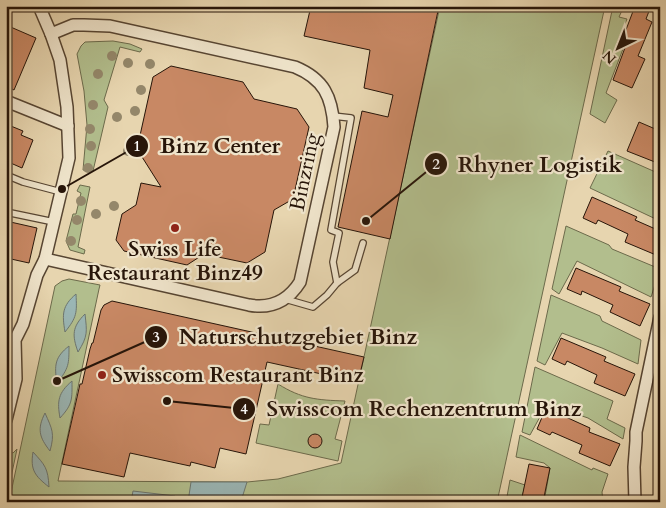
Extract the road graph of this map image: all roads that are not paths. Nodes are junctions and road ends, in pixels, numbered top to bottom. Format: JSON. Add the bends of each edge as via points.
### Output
{"nodes":[{"id":1,"x":39,"y":6,"type":"edge"},
{"id":2,"x":51,"y":34,"type":"junction"},
{"id":3,"x":6,"y":101,"type":"edge"},
{"id":4,"x":333,"y":116,"type":"junction"},
{"id":5,"x":68,"y":126,"type":"junction"},
{"id":6,"x":6,"y":175,"type":"edge"},
{"id":7,"x":61,"y":192,"type":"junction"},
{"id":8,"x":6,"y":212,"type":"edge"},
{"id":9,"x":54,"y":222,"type":"junction"},
{"id":10,"x":363,"y":243,"type":"dead end"},
{"id":11,"x":45,"y":259,"type":"junction"},
{"id":12,"x":337,"y":283,"type":"junction"},
{"id":13,"x":285,"y":298,"type":"junction"},
{"id":14,"x":660,"y":316,"type":"edge"},
{"id":15,"x":10,"y":338,"type":"edge"},
{"id":16,"x":6,"y":420,"type":"edge"},
{"id":17,"x":636,"y":502,"type":"edge"}],
"edges":[{"from":1,"to":2,"type":"street"},
{"from":2,"to":4,"type":"street","name":"Binzring","via":[[73,25],[110,26],[295,67],[311,75],[324,88]]},
{"from":2,"to":5,"type":"street","via":[[60,60]]},
{"from":3,"to":5,"type":"street"},
{"from":4,"to":12,"type":"lane","via":[[351,118],[331,230],[339,234],[334,262]]},
{"from":4,"to":13,"type":"street","name":"Binzring","via":[[333,136],[300,282]]},
{"from":5,"to":7,"type":"street","via":[[69,158]]},
{"from":6,"to":7,"type":"lane"},
{"from":7,"to":9,"type":"street"},
{"from":8,"to":9,"type":"lane"},
{"from":9,"to":11,"type":"street"},
{"from":10,"to":12,"type":"lane","via":[[355,270]]},
{"from":11,"to":13,"type":"street","via":[[249,305],[275,304]]},
{"from":11,"to":15,"type":"street","via":[[23,324]]},
{"from":12,"to":13,"type":"lane","via":[[314,307]]},
{"from":14,"to":17,"type":"street","via":[[636,432]]},
{"from":15,"to":16,"type":"street","via":[[16,379]]}]}
